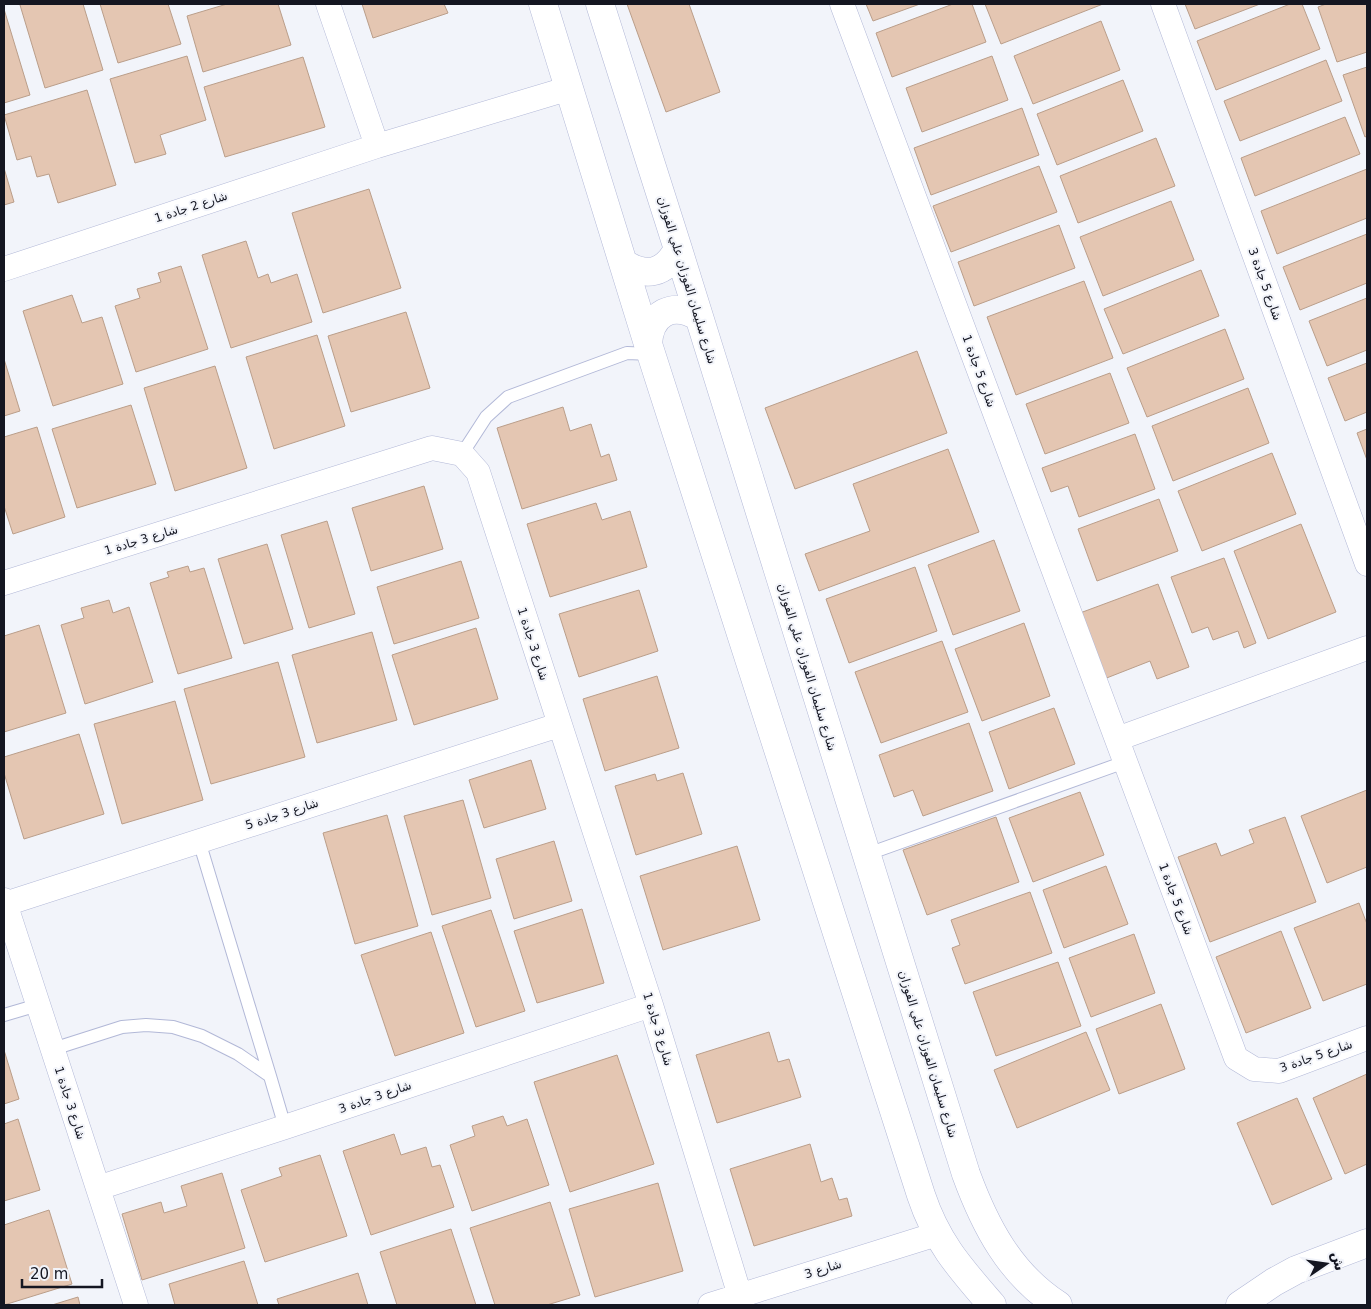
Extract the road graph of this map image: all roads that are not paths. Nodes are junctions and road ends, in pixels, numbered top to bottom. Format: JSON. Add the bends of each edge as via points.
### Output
{"nodes":[{"id":1,"x":328,"y":4,"type":"edge"},
{"id":2,"x":543,"y":4,"type":"edge"},
{"id":3,"x":600,"y":4,"type":"edge"},
{"id":4,"x":842,"y":4,"type":"edge"},
{"id":5,"x":1163,"y":4,"type":"edge"},
{"id":6,"x":570,"y":88,"type":"junction"},
{"id":7,"x":378,"y":146,"type":"junction"},
{"id":8,"x":678,"y":249,"type":"junction"},
{"id":9,"x":623,"y":263,"type":"junction"},
{"id":10,"x":4,"y":269,"type":"edge"},
{"id":11,"x":699,"y":317,"type":"junction"},
{"id":12,"x":650,"y":349,"type":"junction"},
{"id":13,"x":462,"y":454,"type":"junction"},
{"id":14,"x":1367,"y":564,"type":"edge"},
{"id":15,"x":4,"y":583,"type":"edge"},
{"id":16,"x":1367,"y":648,"type":"edge"},
{"id":17,"x":559,"y":725,"type":"junction"},
{"id":18,"x":1116,"y":739,"type":"junction"},
{"id":19,"x":1125,"y":762,"type":"junction"},
{"id":20,"x":199,"y":841,"type":"junction"},
{"id":21,"x":866,"y":855,"type":"junction"},
{"id":22,"x":4,"y":902,"type":"edge"},
{"id":23,"x":38,"y":1005,"type":"junction"},
{"id":24,"x":650,"y":1005,"type":"junction"},
{"id":25,"x":4,"y":1015,"type":"edge"},
{"id":26,"x":1367,"y":1038,"type":"edge"},
{"id":27,"x":52,"y":1049,"type":"junction"},
{"id":28,"x":1236,"y":1058,"type":"joint"},
{"id":29,"x":270,"y":1076,"type":"junction"},
{"id":30,"x":285,"y":1128,"type":"junction"},
{"id":31,"x":98,"y":1188,"type":"junction"},
{"id":32,"x":936,"y":1234,"type":"junction"},
{"id":33,"x":1367,"y":1243,"type":"edge"},
{"id":34,"x":740,"y":1296,"type":"junction"},
{"id":35,"x":136,"y":1305,"type":"edge"},
{"id":36,"x":710,"y":1305,"type":"edge"},
{"id":37,"x":992,"y":1305,"type":"edge"},
{"id":38,"x":1058,"y":1305,"type":"edge"},
{"id":39,"x":1240,"y":1305,"type":"edge"}],
"edges":[{"from":1,"to":7,"type":"street"},
{"from":2,"to":6,"type":"street"},
{"from":3,"to":8,"type":"street","name":"شارع سليمان الفوزان علي الفوزان"},
{"from":4,"to":18,"type":"street","name":"شارع 5 جادة 1"},
{"from":5,"to":14,"type":"street","name":"شارع 5 جادة 3"},
{"from":6,"to":7,"type":"street","name":"شارع 2 جادة 1"},
{"from":6,"to":9,"type":"street"},
{"from":7,"to":10,"type":"street","name":"شارع 2 جادة 1"},
{"from":8,"to":9,"type":"street","via":[[673,259],[654,271],[632,270]]},
{"from":8,"to":11,"type":"street","name":"شارع سليمان الفوزان علي الفوزان"},
{"from":9,"to":12,"type":"street"},
{"from":11,"to":12,"type":"street","via":[[680,309],[660,315],[649,332]]},
{"from":11,"to":21,"type":"street","name":"شارع سليمان الفوزان علي الفوزان"},
{"from":12,"to":13,"type":"lane","via":[[627,353],[508,397],[486,417]]},
{"from":12,"to":32,"type":"street","via":[[911,1166]]},
{"from":13,"to":15,"type":"street","name":"شارع 3 جادة 1","via":[[432,448]]},
{"from":13,"to":17,"type":"street","name":"شارع 3 جادة 1","via":[[478,472]]},
{"from":16,"to":18,"type":"street"},
{"from":17,"to":20,"type":"street","name":"شارع 3 جادة 5"},
{"from":17,"to":24,"type":"street","name":"شارع 3 جادة 1"},
{"from":18,"to":19,"type":"street","name":"شارع 5 جادة 1"},
{"from":19,"to":21,"type":"lane"},
{"from":19,"to":28,"type":"street","name":"شارع 5 جادة 1"},
{"from":20,"to":22,"type":"street","name":"شارع 3 جادة 5"},
{"from":20,"to":29,"type":"lane"},
{"from":21,"to":38,"type":"street","name":"شارع سليمان الفوزان علي الفوزان","via":[[976,1203],[1006,1256],[1026,1280]]},
{"from":22,"to":23,"type":"street","name":"شارع 3 جادة 1"},
{"from":23,"to":25,"type":"lane"},
{"from":23,"to":27,"type":"street","name":"شارع 3 جادة 1"},
{"from":24,"to":30,"type":"street","name":"شارع 3 جادة 3"},
{"from":24,"to":34,"type":"street","name":"شارع 3 جادة 1"},
{"from":26,"to":28,"type":"street","name":"شارع 5 جادة 3","via":[[1279,1071],[1254,1069]]},
{"from":27,"to":29,"type":"lane","via":[[122,1027],[172,1027],[202,1036],[231,1050]]},
{"from":27,"to":31,"type":"street","name":"شارع 3 جادة 1"},
{"from":29,"to":30,"type":"lane"},
{"from":30,"to":31,"type":"street","name":"شارع 3 جادة 3"},
{"from":31,"to":35,"type":"street","name":"شارع 3 جادة 1"},
{"from":32,"to":34,"type":"street","name":"شارع 3"},
{"from":32,"to":37,"type":"street"},
{"from":33,"to":39,"type":"street","via":[[1296,1270]]},
{"from":34,"to":36,"type":"street","name":"شارع 3"}]}
